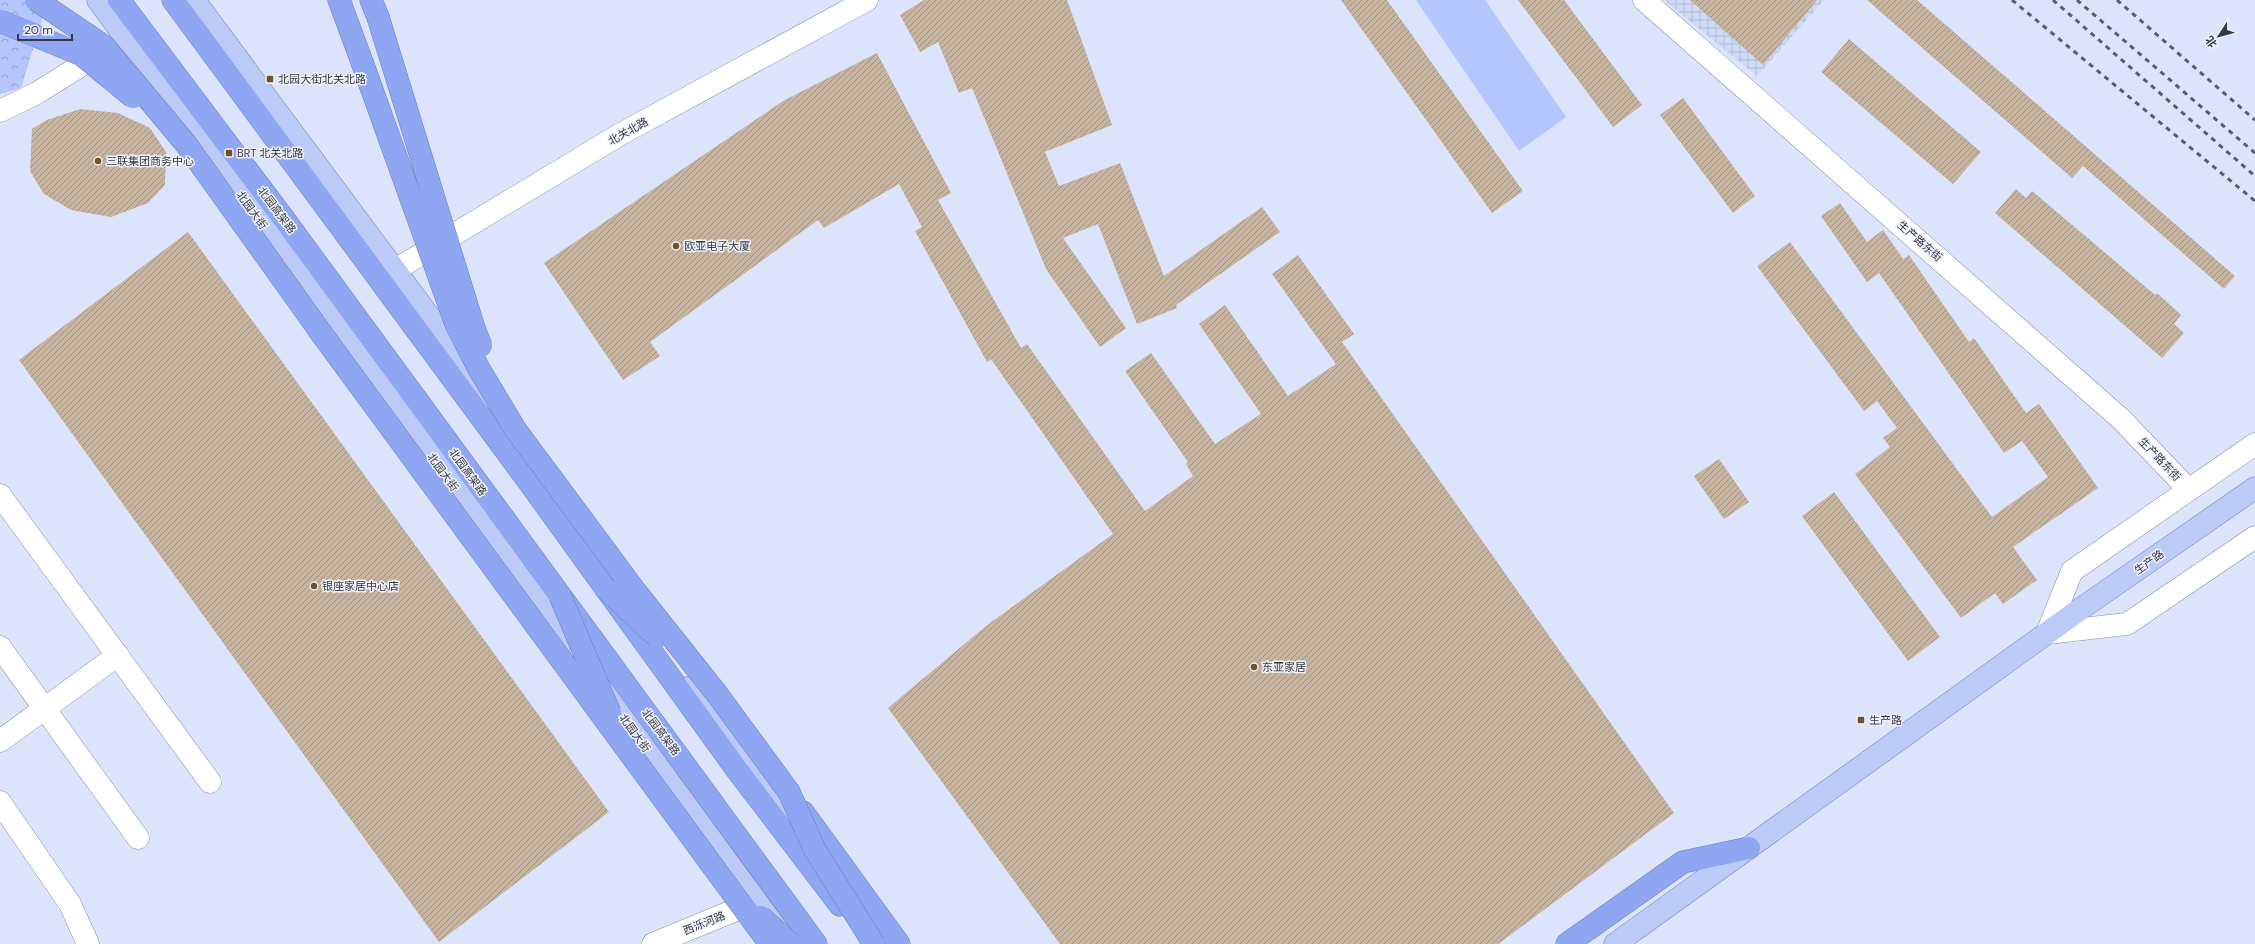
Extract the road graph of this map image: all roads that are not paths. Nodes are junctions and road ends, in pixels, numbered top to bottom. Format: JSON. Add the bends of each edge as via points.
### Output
{"nodes":[{"id":1,"x":36,"y":0,"type":"edge"},
{"id":2,"x":98,"y":0,"type":"edge"},
{"id":3,"x":120,"y":0,"type":"edge"},
{"id":4,"x":173,"y":0,"type":"edge"},
{"id":5,"x":194,"y":0,"type":"edge"},
{"id":6,"x":339,"y":0,"type":"edge"},
{"id":7,"x":371,"y":0,"type":"edge"},
{"id":8,"x":867,"y":0,"type":"edge"},
{"id":9,"x":1644,"y":0,"type":"edge"},
{"id":10,"x":0,"y":21,"type":"edge"},
{"id":11,"x":126,"y":37,"type":"junction"},
{"id":12,"x":0,"y":111,"type":"edge"},
{"id":13,"x":186,"y":144,"type":"junction"},
{"id":14,"x":395,"y":270,"type":"junction"},
{"id":15,"x":515,"y":429,"type":"junction"},
{"id":16,"x":2255,"y":444,"type":"edge"},
{"id":17,"x":2255,"y":488,"type":"edge"},
{"id":18,"x":2189,"y":490,"type":"junction"},
{"id":19,"x":0,"y":495,"type":"edge"},
{"id":20,"x":2255,"y":537,"type":"edge"},
{"id":21,"x":603,"y":586,"type":"junction"},
{"id":22,"x":560,"y":596,"type":"junction"},
{"id":23,"x":2047,"y":633,"type":"junction"},
{"id":24,"x":0,"y":647,"type":"edge"},
{"id":25,"x":118,"y":656,"type":"junction"},
{"id":26,"x":717,"y":694,"type":"junction"},
{"id":27,"x":45,"y":708,"type":"junction"},
{"id":28,"x":0,"y":741,"type":"edge"},
{"id":29,"x":626,"y":750,"type":"junction"},
{"id":30,"x":210,"y":782,"type":"dead end"},
{"id":31,"x":789,"y":792,"type":"junction"},
{"id":32,"x":0,"y":802,"type":"edge"},
{"id":33,"x":138,"y":838,"type":"dead end"},
{"id":34,"x":1749,"y":848,"type":"junction"},
{"id":35,"x":724,"y":882,"type":"junction"},
{"id":36,"x":756,"y":902,"type":"junction"},
{"id":37,"x":88,"y":944,"type":"edge"},
{"id":38,"x":653,"y":944,"type":"edge"},
{"id":39,"x":770,"y":944,"type":"edge"},
{"id":40,"x":790,"y":944,"type":"edge"},
{"id":41,"x":816,"y":944,"type":"edge"},
{"id":42,"x":870,"y":944,"type":"edge"},
{"id":43,"x":874,"y":944,"type":"edge"},
{"id":44,"x":882,"y":944,"type":"edge"},
{"id":45,"x":899,"y":944,"type":"edge"},
{"id":46,"x":1567,"y":944,"type":"edge"},
{"id":47,"x":1614,"y":944,"type":"edge"}],
"edges":[{"from":1,"to":13,"type":"highway","bridge":true,"via":[[104,46]]},
{"from":2,"to":11,"type":"main road","name":"北园大街"},
{"from":3,"to":22,"type":"highway","name":"北园高架路"},
{"from":4,"to":21,"type":"highway"},
{"from":5,"to":14,"type":"main road"},
{"from":6,"to":15,"type":"highway","bridge":true,"via":[[456,324]]},
{"from":7,"to":15,"type":"highway","bridge":true,"via":[[473,325]]},
{"from":8,"to":14,"type":"street","name":"北关北路","via":[[619,135]]},
{"from":9,"to":18,"type":"street","name":"生产路东街","via":[[2121,419]]},
{"from":10,"to":13,"type":"highway","bridge":true,"via":[[82,55],[126,90]]},
{"from":11,"to":12,"type":"street","via":[[37,92]]},
{"from":11,"to":36,"type":"main road","name":"北园大街"},
{"from":13,"to":29,"type":"highway","bridge":true},
{"from":14,"to":44,"type":"main road","via":[[449,343],[597,562]]},
{"from":15,"to":26,"type":"highway","bridge":true,"via":[[636,592]]},
{"from":16,"to":18,"type":"street"},
{"from":17,"to":23,"type":"main road","name":"生产路"},
{"from":18,"to":23,"type":"street","via":[[2072,571]]},
{"from":19,"to":25,"type":"street"},
{"from":20,"to":23,"type":"street","via":[[2127,624]]},
{"from":21,"to":26,"type":"highway","bridge":true},
{"from":21,"to":42,"type":"highway","bridge":true,"via":[[737,770]]},
{"from":22,"to":29,"type":"highway","bridge":true},
{"from":22,"to":41,"type":"highway","name":"北园高架路","bridge":true},
{"from":23,"to":34,"type":"main road","name":"生产路"},
{"from":24,"to":27,"type":"street"},
{"from":25,"to":27,"type":"street"},
{"from":25,"to":30,"type":"street"},
{"from":26,"to":31,"type":"highway","bridge":true},
{"from":27,"to":28,"type":"street"},
{"from":27,"to":33,"type":"street"},
{"from":29,"to":35,"type":"highway","bridge":true},
{"from":31,"to":43,"type":"highway","bridge":true,"via":[[815,850]]},
{"from":31,"to":45,"type":"highway","bridge":true},
{"from":32,"to":37,"type":"street","via":[[70,904]]},
{"from":34,"to":46,"type":"highway","via":[[1683,862]]},
{"from":34,"to":47,"type":"main road","name":"生产路"},
{"from":35,"to":39,"type":"highway","bridge":true},
{"from":35,"to":40,"type":"highway","bridge":true},
{"from":36,"to":38,"type":"street","name":"西泺河路"},
{"from":36,"to":40,"type":"main road","name":"北园大街"}]}
